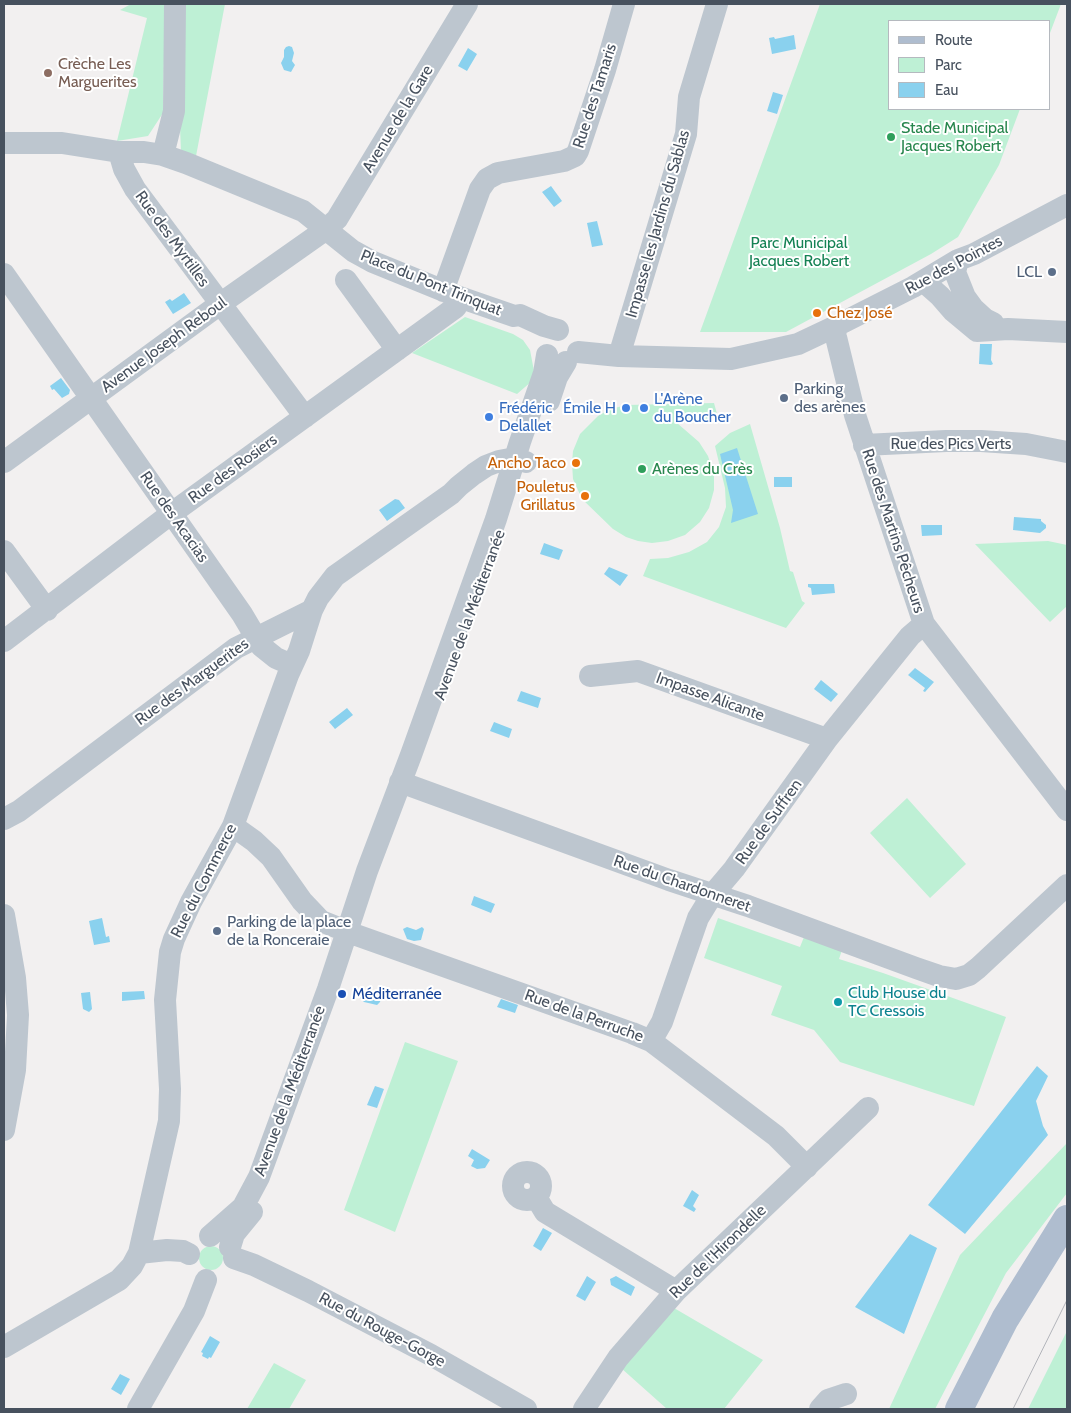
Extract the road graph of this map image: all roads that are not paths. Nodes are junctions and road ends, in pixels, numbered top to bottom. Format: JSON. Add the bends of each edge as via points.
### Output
{"nodes":[{"id":1,"x":175,"y":4,"type":"edge"},
{"id":2,"x":467,"y":4,"type":"edge"},
{"id":3,"x":624,"y":4,"type":"edge"},
{"id":4,"x":717,"y":4,"type":"edge"},
{"id":5,"x":4,"y":143,"type":"edge"},
{"id":6,"x":119,"y":152,"type":"junction"},
{"id":7,"x":163,"y":155,"type":"junction"},
{"id":8,"x":1067,"y":205,"type":"edge"},
{"id":9,"x":325,"y":230,"type":"junction"},
{"id":10,"x":958,"y":260,"type":"junction"},
{"id":11,"x":4,"y":274,"type":"edge"},
{"id":12,"x":346,"y":280,"type":"dead end"},
{"id":13,"x":923,"y":281,"type":"junction"},
{"id":14,"x":451,"y":294,"type":"junction"},
{"id":15,"x":220,"y":304,"type":"junction"},
{"id":16,"x":834,"y":327,"type":"junction"},
{"id":17,"x":1008,"y":329,"type":"junction"},
{"id":18,"x":1067,"y":332,"type":"edge"},
{"id":19,"x":559,"y":348,"type":"junction"},
{"id":20,"x":396,"y":350,"type":"junction"},
{"id":21,"x":618,"y":356,"type":"junction"},
{"id":22,"x":92,"y":398,"type":"junction"},
{"id":23,"x":304,"y":417,"type":"junction"},
{"id":24,"x":864,"y":445,"type":"junction"},
{"id":25,"x":1067,"y":452,"type":"edge"},
{"id":26,"x":520,"y":460,"type":"junction"},
{"id":27,"x":4,"y":462,"type":"edge"},
{"id":28,"x":496,"y":488,"type":"junction"},
{"id":29,"x":172,"y":513,"type":"junction"},
{"id":30,"x":4,"y":551,"type":"edge"},
{"id":31,"x":47,"y":610,"type":"junction"},
{"id":32,"x":312,"y":610,"type":"junction"},
{"id":33,"x":924,"y":624,"type":"junction"},
{"id":34,"x":256,"y":637,"type":"junction"},
{"id":35,"x":4,"y":641,"type":"edge"},
{"id":36,"x":292,"y":665,"type":"junction"},
{"id":37,"x":590,"y":676,"type":"dead end"},
{"id":38,"x":828,"y":739,"type":"junction"},
{"id":39,"x":405,"y":784,"type":"junction"},
{"id":40,"x":1067,"y":810,"type":"edge"},
{"id":41,"x":4,"y":819,"type":"edge"},
{"id":42,"x":233,"y":826,"type":"junction"},
{"id":43,"x":1067,"y":886,"type":"edge"},
{"id":44,"x":712,"y":894,"type":"junction"},
{"id":45,"x":4,"y":915,"type":"edge"},
{"id":46,"x":351,"y":933,"type":"junction"},
{"id":47,"x":652,"y":1041,"type":"junction"},
{"id":48,"x":7,"y":1101,"type":"edge"},
{"id":49,"x":868,"y":1108,"type":"dead end"},
{"id":50,"x":4,"y":1130,"type":"edge"},
{"id":51,"x":807,"y":1167,"type":"junction"},
{"id":52,"x":536,"y":1197,"type":"dead end"},
{"id":53,"x":1067,"y":1219,"type":"edge"},
{"id":54,"x":210,"y":1236,"type":"junction"},
{"id":55,"x":139,"y":1253,"type":"junction"},
{"id":56,"x":232,"y":1253,"type":"junction"},
{"id":57,"x":190,"y":1254,"type":"junction"},
{"id":58,"x":206,"y":1280,"type":"junction"},
{"id":59,"x":676,"y":1291,"type":"junction"},
{"id":60,"x":4,"y":1347,"type":"edge"},
{"id":61,"x":846,"y":1394,"type":"dead end"},
{"id":62,"x":138,"y":1409,"type":"edge"},
{"id":63,"x":526,"y":1409,"type":"edge"},
{"id":64,"x":584,"y":1409,"type":"edge"},
{"id":65,"x":820,"y":1409,"type":"edge"},
{"id":66,"x":959,"y":1409,"type":"edge"}],
"edges":[{"from":1,"to":7,"type":"street","via":[[174,111]]},
{"from":2,"to":9,"type":"street","name":"Avenue de la Gare","via":[[342,212]]},
{"from":3,"to":14,"type":"street","name":"Rue des Tamaris","via":[[578,151],[564,161],[498,173],[487,179],[480,189]]},
{"from":4,"to":21,"type":"street","name":"Impasse les Jardins du Sablas","via":[[689,97],[686,134]]},
{"from":5,"to":6,"type":"street","name":"Place du Pont Trinquat","via":[[62,143]]},
{"from":6,"to":7,"type":"street","name":"Place du Pont Trinquat"},
{"from":6,"to":15,"type":"street","name":"Rue des Myrtilles","via":[[135,189]]},
{"from":7,"to":9,"type":"street","name":"Place du Pont Trinquat","via":[[302,212]]},
{"from":8,"to":10,"type":"street","name":"Rue des Pointes"},
{"from":9,"to":14,"type":"street","name":"Place du Pont Trinquat","via":[[372,262]]},
{"from":9,"to":15,"type":"street","name":"Avenue Joseph Reboul"},
{"from":10,"to":13,"type":"street","name":"Rue des Pointes"},
{"from":10,"to":17,"type":"street","via":[[955,272],[964,297],[985,319]]},
{"from":11,"to":22,"type":"street","name":"Rue des Acacias"},
{"from":12,"to":20,"type":"street","name":"Place du Pont Trinquat"},
{"from":13,"to":16,"type":"street","name":"Rue des Pointes"},
{"from":13,"to":17,"type":"street","via":[[977,331]]},
{"from":14,"to":19,"type":"street","name":"Place du Pont Trinquat","via":[[514,316],[517,323],[535,338]]},
{"from":14,"to":20,"type":"street","name":"Rue des Rosiers","via":[[456,307]]},
{"from":15,"to":22,"type":"street","name":"Avenue Joseph Reboul"},
{"from":15,"to":23,"type":"street","name":"Rue des Myrtilles"},
{"from":16,"to":21,"type":"street","name":"Rue des Pointes","via":[[798,344],[731,359]]},
{"from":16,"to":24,"type":"street","name":"Rue des Martins Pêcheurs"},
{"from":17,"to":18,"type":"street"},
{"from":19,"to":21,"type":"street","name":"Rue des Pointes"},
{"from":19,"to":26,"type":"street","name":"Avenue de la Méditerranée","via":[[558,377]]},
{"from":20,"to":23,"type":"street","name":"Rue des Rosiers"},
{"from":22,"to":27,"type":"street","name":"Avenue Joseph Reboul"},
{"from":22,"to":29,"type":"street","name":"Rue des Acacias"},
{"from":23,"to":29,"type":"street","name":"Rue des Rosiers"},
{"from":24,"to":25,"type":"street","name":"Rue des Pics Verts","via":[[981,441],[1026,444]]},
{"from":24,"to":33,"type":"street","name":"Rue des Martins Pêcheurs"},
{"from":26,"to":28,"type":"street","name":"Avenue de la Méditerranée"},
{"from":26,"to":28,"type":"street","via":[[499,461]]},
{"from":28,"to":32,"type":"street","via":[[471,487],[451,494],[335,576]]},
{"from":28,"to":39,"type":"street","name":"Avenue de la Méditerranée","via":[[411,755]]},
{"from":29,"to":31,"type":"street","name":"Rue des Rosiers"},
{"from":29,"to":34,"type":"street","name":"Rue des Acacias"},
{"from":30,"to":31,"type":"street"},
{"from":31,"to":35,"type":"street","name":"Rue des Rosiers"},
{"from":32,"to":34,"type":"street","name":"Rue des Marguerites"},
{"from":32,"to":36,"type":"street","name":"Rue du Commerce"},
{"from":33,"to":38,"type":"street","name":"Rue de Suffren","via":[[910,636]]},
{"from":33,"to":40,"type":"street","name":"Rue des Martins Pêcheurs"},
{"from":34,"to":36,"type":"street","name":"Rue des Acacias","via":[[269,653]]},
{"from":34,"to":41,"type":"street","name":"Rue des Marguerites","via":[[236,648],[19,812]]},
{"from":36,"to":42,"type":"street","name":"Rue du Commerce"},
{"from":37,"to":38,"type":"street","name":"Impasse Alicante","via":[[638,671]]},
{"from":38,"to":44,"type":"street","name":"Rue de Suffren","via":[[734,869]]},
{"from":39,"to":44,"type":"street","name":"Rue du Chardonneret"},
{"from":39,"to":46,"type":"street","name":"Avenue de la Méditerranée","via":[[405,806]]},
{"from":42,"to":46,"type":"street","name":"Rue de la Perruche","via":[[271,857],[321,921]]},
{"from":42,"to":55,"type":"street","name":"Rue du Commerce","via":[[191,902],[170,952],[165,1000],[169,1121]]},
{"from":43,"to":44,"type":"street","name":"Rue du Chardonneret","via":[[978,968],[956,979],[931,973]]},
{"from":44,"to":47,"type":"street","name":"Rue de Suffren","via":[[698,918],[662,1022]]},
{"from":45,"to":48,"type":"street","via":[[18,1015],[15,1070]]},
{"from":46,"to":47,"type":"street","name":"Rue de la Perruche"},
{"from":46,"to":54,"type":"street","name":"Avenue de la Méditerranée","via":[[259,1177],[243,1207]]},
{"from":46,"to":56,"type":"street","name":"Avenue de la Méditerranée","via":[[276,1159],[252,1212],[234,1234]]},
{"from":47,"to":51,"type":"street","name":"Rue de la Perruche","via":[[776,1136]]},
{"from":48,"to":50,"type":"street"},
{"from":49,"to":51,"type":"street","name":"Rue de l'Hirondelle"},
{"from":51,"to":59,"type":"street","name":"Rue de l'Hirondelle"},
{"from":52,"to":59,"type":"street","via":[[545,1212]]},
{"from":53,"to":66,"type":"main road","via":[[1005,1319]]},
{"from":54,"to":56,"type":"street","via":[[222,1239]]},
{"from":54,"to":57,"type":"street","via":[[197,1242]]},
{"from":55,"to":57,"type":"street","via":[[166,1250]]},
{"from":55,"to":60,"type":"street","via":[[119,1280]]},
{"from":56,"to":58,"type":"street","via":[[229,1273],[218,1280]]},
{"from":56,"to":63,"type":"street","name":"Rue du Rouge-Gorge","via":[[431,1355]]},
{"from":57,"to":58,"type":"street","via":[[193,1272]]},
{"from":58,"to":62,"type":"street","via":[[194,1311]]},
{"from":59,"to":64,"type":"street","name":"Rue de l'Hirondelle","via":[[618,1358]]},
{"from":61,"to":65,"type":"street","via":[[828,1400]]}]}
